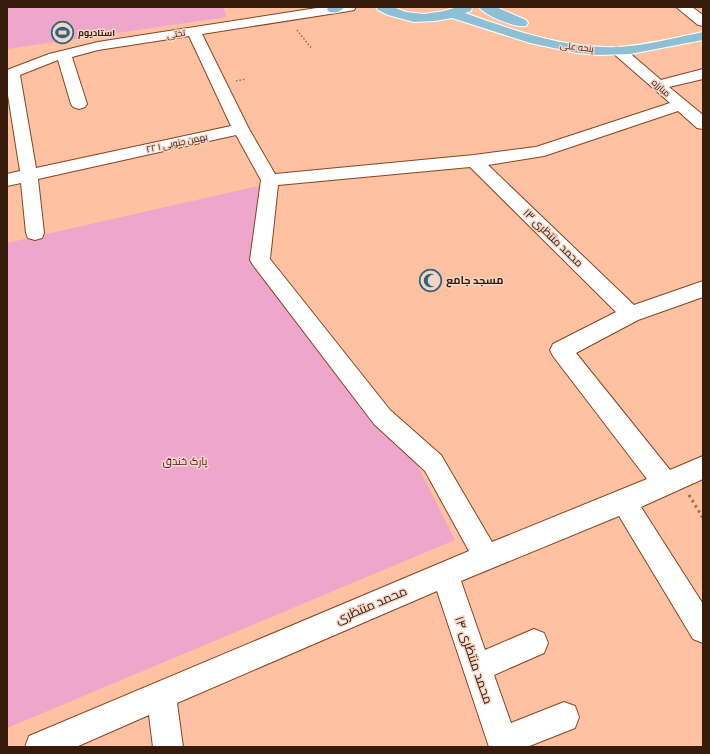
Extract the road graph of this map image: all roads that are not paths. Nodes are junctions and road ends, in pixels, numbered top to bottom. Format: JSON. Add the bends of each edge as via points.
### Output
{"nodes":[{"id":1,"x":349,"y":7,"type":"edge"},
{"id":2,"x":383,"y":7,"type":"edge"},
{"id":3,"x":468,"y":7,"type":"edge"},
{"id":4,"x":486,"y":7,"type":"edge"},
{"id":5,"x":683,"y":7,"type":"edge"},
{"id":6,"x":335,"y":8,"type":"edge"},
{"id":7,"x":454,"y":14,"type":"junction"},
{"id":8,"x":703,"y":22,"type":"edge"},
{"id":9,"x":703,"y":29,"type":"edge"},
{"id":10,"x":194,"y":31,"type":"junction"},
{"id":11,"x":703,"y":36,"type":"edge"},
{"id":12,"x":619,"y":51,"type":"junction"},
{"id":13,"x":64,"y":55,"type":"junction"},
{"id":14,"x":9,"y":74,"type":"edge"},
{"id":15,"x":703,"y":74,"type":"edge"},
{"id":16,"x":658,"y":85,"type":"junction"},
{"id":17,"x":79,"y":104,"type":"dead end"},
{"id":18,"x":680,"y":105,"type":"junction"},
{"id":19,"x":703,"y":124,"type":"edge"},
{"id":20,"x":241,"y":129,"type":"junction"},
{"id":21,"x":474,"y":161,"type":"junction"},
{"id":22,"x":29,"y":175,"type":"junction"},
{"id":23,"x":7,"y":180,"type":"edge"},
{"id":24,"x":270,"y":180,"type":"junction"},
{"id":25,"x":35,"y":233,"type":"dead end"},
{"id":26,"x":703,"y":289,"type":"edge"},
{"id":27,"x":632,"y":314,"type":"junction"},
{"id":28,"x":703,"y":467,"type":"edge"},
{"id":29,"x":665,"y":483,"type":"junction"},
{"id":30,"x":624,"y":502,"type":"junction"},
{"id":31,"x":486,"y":557,"type":"junction"},
{"id":32,"x":445,"y":574,"type":"junction"},
{"id":33,"x":703,"y":628,"type":"edge"},
{"id":34,"x":534,"y":644,"type":"dead end"},
{"id":35,"x":477,"y":668,"type":"junction"},
{"id":36,"x":161,"y":695,"type":"junction"},
{"id":37,"x":564,"y":718,"type":"dead end"},
{"id":38,"x":503,"y":744,"type":"edge"},
{"id":39,"x":40,"y":747,"type":"edge"},
{"id":40,"x":168,"y":747,"type":"edge"}],
"edges":[{"from":1,"to":6,"type":"street","name":"تختی"},
{"from":2,"to":7,"type":"main road","via":[[420,18]]},
{"from":3,"to":7,"type":"main road"},
{"from":4,"to":9,"type":"main road","name":"پنجه علی","via":[[531,27],[584,38],[632,39]]},
{"from":5,"to":8,"type":"street"},
{"from":6,"to":10,"type":"street","name":"تختی"},
{"from":7,"to":12,"type":"main road","name":"پنجه علی","via":[[532,39],[584,49]]},
{"from":10,"to":13,"type":"street","name":"تختی","via":[[98,46]]},
{"from":10,"to":20,"type":"street"},
{"from":11,"to":12,"type":"main road","name":"پنجه علی"},
{"from":12,"to":16,"type":"street","name":"مبارزه"},
{"from":13,"to":14,"type":"street","name":"تختی"},
{"from":13,"to":17,"type":"street"},
{"from":14,"to":22,"type":"street"},
{"from":15,"to":16,"type":"street"},
{"from":16,"to":18,"type":"street","name":"مبارزه"},
{"from":18,"to":19,"type":"street","name":"مبارزه"},
{"from":18,"to":21,"type":"street","via":[[538,152]]},
{"from":20,"to":22,"type":"street","name":"۲۲ بهمن جنوبی ۱"},
{"from":20,"to":24,"type":"street"},
{"from":21,"to":24,"type":"street"},
{"from":21,"to":27,"type":"street","name":"محمد منتظری ۱۳"},
{"from":22,"to":23,"type":"street","name":"۲۲ بهمن جنوبی ۱"},
{"from":22,"to":25,"type":"street"},
{"from":24,"to":31,"type":"street","via":[[260,260],[382,417],[433,463]]},
{"from":26,"to":27,"type":"street"},
{"from":27,"to":29,"type":"street","via":[[561,350]]},
{"from":28,"to":29,"type":"street","name":"محمد منتظری"},
{"from":29,"to":30,"type":"street","name":"محمد منتظری"},
{"from":30,"to":31,"type":"street","name":"محمد منتظری"},
{"from":30,"to":33,"type":"street"},
{"from":31,"to":32,"type":"street","name":"محمد منتظری"},
{"from":32,"to":35,"type":"street","name":"محمد منتظری ۱۴"},
{"from":32,"to":36,"type":"street","name":"محمد منتظری"},
{"from":34,"to":35,"type":"street"},
{"from":35,"to":38,"type":"street","name":"محمد منتظری ۱۴"},
{"from":36,"to":39,"type":"street","name":"محمد منتظری"},
{"from":36,"to":40,"type":"street"},
{"from":37,"to":38,"type":"street"}]}
